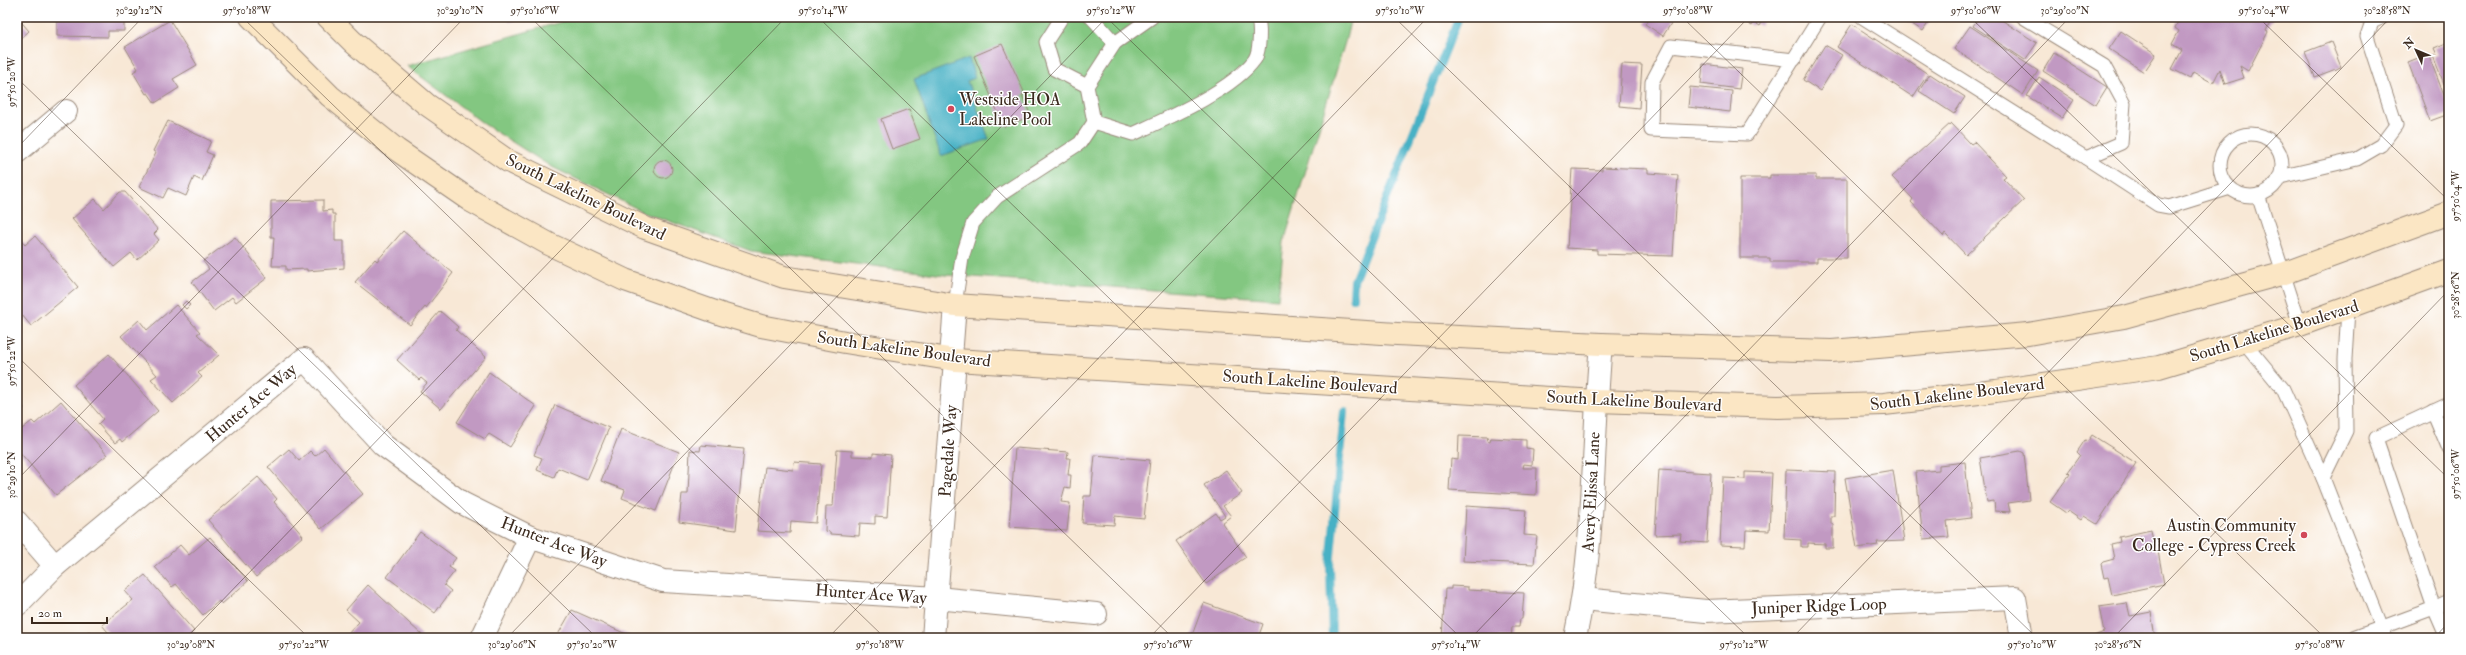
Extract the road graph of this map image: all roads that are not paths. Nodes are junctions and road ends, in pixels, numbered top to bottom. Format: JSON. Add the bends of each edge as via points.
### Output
{"nodes":[{"id":1,"x":251,"y":17,"type":"edge"},
{"id":2,"x":328,"y":17,"type":"edge"},
{"id":3,"x":1062,"y":17,"type":"edge"},
{"id":4,"x":1091,"y":17,"type":"edge"},
{"id":5,"x":1152,"y":17,"type":"edge"},
{"id":6,"x":1257,"y":17,"type":"edge"},
{"id":7,"x":1820,"y":17,"type":"edge"},
{"id":8,"x":1862,"y":17,"type":"edge"},
{"id":9,"x":2022,"y":17,"type":"edge"},
{"id":10,"x":2383,"y":17,"type":"edge"},
{"id":11,"x":1115,"y":43,"type":"junction"},
{"id":12,"x":1794,"y":60,"type":"junction"},
{"id":13,"x":1087,"y":86,"type":"junction"},
{"id":14,"x":66,"y":111,"type":"dead end"},
{"id":15,"x":1094,"y":122,"type":"junction"},
{"id":16,"x":17,"y":152,"type":"edge"},
{"id":17,"x":2086,"y":158,"type":"junction"},
{"id":18,"x":2280,"y":177,"type":"junction"},
{"id":19,"x":2230,"y":188,"type":"junction"},
{"id":20,"x":2258,"y":195,"type":"junction"},
{"id":21,"x":2449,"y":213,"type":"edge"},
{"id":22,"x":2449,"y":271,"type":"edge"},
{"id":23,"x":2285,"y":273,"type":"junction"},
{"id":24,"x":955,"y":306,"type":"junction"},
{"id":25,"x":2348,"y":308,"type":"junction"},
{"id":26,"x":2300,"y":325,"type":"junction"},
{"id":27,"x":2244,"y":342,"type":"junction"},
{"id":28,"x":1601,"y":344,"type":"junction"},
{"id":29,"x":955,"y":360,"type":"junction"},
{"id":30,"x":1596,"y":401,"type":"junction"},
{"id":31,"x":2449,"y":404,"type":"edge"},
{"id":32,"x":2433,"y":411,"type":"junction"},
{"id":33,"x":2449,"y":449,"type":"edge"},
{"id":34,"x":2323,"y":478,"type":"junction"},
{"id":35,"x":17,"y":522,"type":"edge"},
{"id":36,"x":530,"y":536,"type":"junction"},
{"id":37,"x":55,"y":566,"type":"junction"},
{"id":38,"x":937,"y":598,"type":"junction"},
{"id":39,"x":1583,"y":599,"type":"junction"},
{"id":40,"x":2449,"y":601,"type":"edge"},
{"id":41,"x":17,"y":605,"type":"edge"},
{"id":42,"x":2434,"y":608,"type":"junction"},
{"id":43,"x":1096,"y":614,"type":"dead end"},
{"id":44,"x":2384,"y":633,"type":"edge"},
{"id":45,"x":482,"y":638,"type":"edge"},
{"id":46,"x":933,"y":638,"type":"edge"},
{"id":47,"x":1575,"y":638,"type":"edge"},
{"id":48,"x":2022,"y":638,"type":"edge"},
{"id":49,"x":2353,"y":638,"type":"edge"},
{"id":50,"x":2446,"y":638,"type":"edge"}],
"edges":[{"from":1,"to":29,"type":"main road","name":"South Lakeline Boulevard","via":[[330,96],[397,150],[471,201],[549,244],[625,280],[754,324]]},
{"from":2,"to":24,"type":"main road","name":"South Lakeline Boulevard","via":[[353,42],[426,104],[508,161],[645,228],[784,277]]},
{"from":3,"to":13,"type":"lane","via":[[1046,42],[1054,69]]},
{"from":4,"to":11,"type":"lane"},
{"from":5,"to":11,"type":"lane"},
{"from":6,"to":15,"type":"lane","via":[[1261,27],[1255,58],[1227,85],[1133,134]]},
{"from":7,"to":12,"type":"lane"},
{"from":8,"to":17,"type":"lane"},
{"from":9,"to":17,"type":"lane","via":[[2104,66],[2124,102],[2121,143]]},
{"from":10,"to":18,"type":"lane","via":[[2372,22],[2367,36],[2396,125],[2381,145],[2357,159]]},
{"from":11,"to":13,"type":"lane"},
{"from":12,"to":12,"type":"lane","via":[[1747,134],[1651,130],[1652,82],[1671,46]]},
{"from":13,"to":15,"type":"lane"},
{"from":14,"to":16,"type":"street"},
{"from":15,"to":24,"type":"lane","via":[[1080,143],[997,197],[973,223],[962,258]]},
{"from":17,"to":19,"type":"lane","via":[[2158,205],[2169,207]]},
{"from":18,"to":19,"type":"lane","via":[[2281,156],[2273,142],[2264,137],[2247,134],[2228,144],[2221,160],[2221,172]]},
{"from":18,"to":20,"type":"lane","via":[[2271,189]]},
{"from":19,"to":20,"type":"lane","via":[[2251,197]]},
{"from":20,"to":23,"type":"lane"},
{"from":21,"to":23,"type":"main road","name":"South Lakeline Boulevard"},
{"from":22,"to":25,"type":"main road","name":"South Lakeline Boulevard"},
{"from":23,"to":26,"type":"lane"},
{"from":23,"to":28,"type":"main road","name":"South Lakeline Boulevard","via":[[2124,316],[2028,334],[1832,351]]},
{"from":24,"to":28,"type":"main road","name":"South Lakeline Boulevard"},
{"from":24,"to":29,"type":"street","name":"Pagedale Way","via":[[951,357]]},
{"from":25,"to":26,"type":"main road","name":"South Lakeline Boulevard"},
{"from":25,"to":34,"type":"lane","via":[[2346,430]]},
{"from":26,"to":27,"type":"main road","name":"South Lakeline Boulevard"},
{"from":27,"to":30,"type":"main road","name":"South Lakeline Boulevard","via":[[2159,367],[1996,391],[1884,404],[1778,407]]},
{"from":27,"to":34,"type":"lane","via":[[2283,389]]},
{"from":28,"to":30,"type":"street","name":"Avery Elissa Lane"},
{"from":29,"to":30,"type":"main road","name":"South Lakeline Boulevard"},
{"from":29,"to":38,"type":"street","name":"Pagedale Way"},
{"from":30,"to":39,"type":"street","name":"Avery Elissa Lane","via":[[1590,537]]},
{"from":31,"to":32,"type":"lane"},
{"from":32,"to":33,"type":"lane"},
{"from":32,"to":42,"type":"lane","via":[[2376,438]]},
{"from":34,"to":44,"type":"lane"},
{"from":35,"to":37,"type":"street"},
{"from":36,"to":37,"type":"street","name":"Hunter Ace Way","via":[[462,503],[383,445],[304,359]]},
{"from":36,"to":38,"type":"street","name":"Hunter Ace Way","via":[[663,580]]},
{"from":36,"to":45,"type":"street"},
{"from":37,"to":41,"type":"street","name":"Hunter Ace Way"},
{"from":38,"to":43,"type":"street","name":"Hunter Ace Way"},
{"from":38,"to":46,"type":"street","name":"Pagedale Way"},
{"from":39,"to":47,"type":"street","name":"Avery Elissa Lane"},
{"from":39,"to":48,"type":"street","name":"Juniper Ridge Loop","via":[[1706,611],[2015,598]]},
{"from":40,"to":42,"type":"lane"},
{"from":42,"to":44,"type":"lane"},
{"from":42,"to":50,"type":"lane"},
{"from":44,"to":49,"type":"lane"}]}
